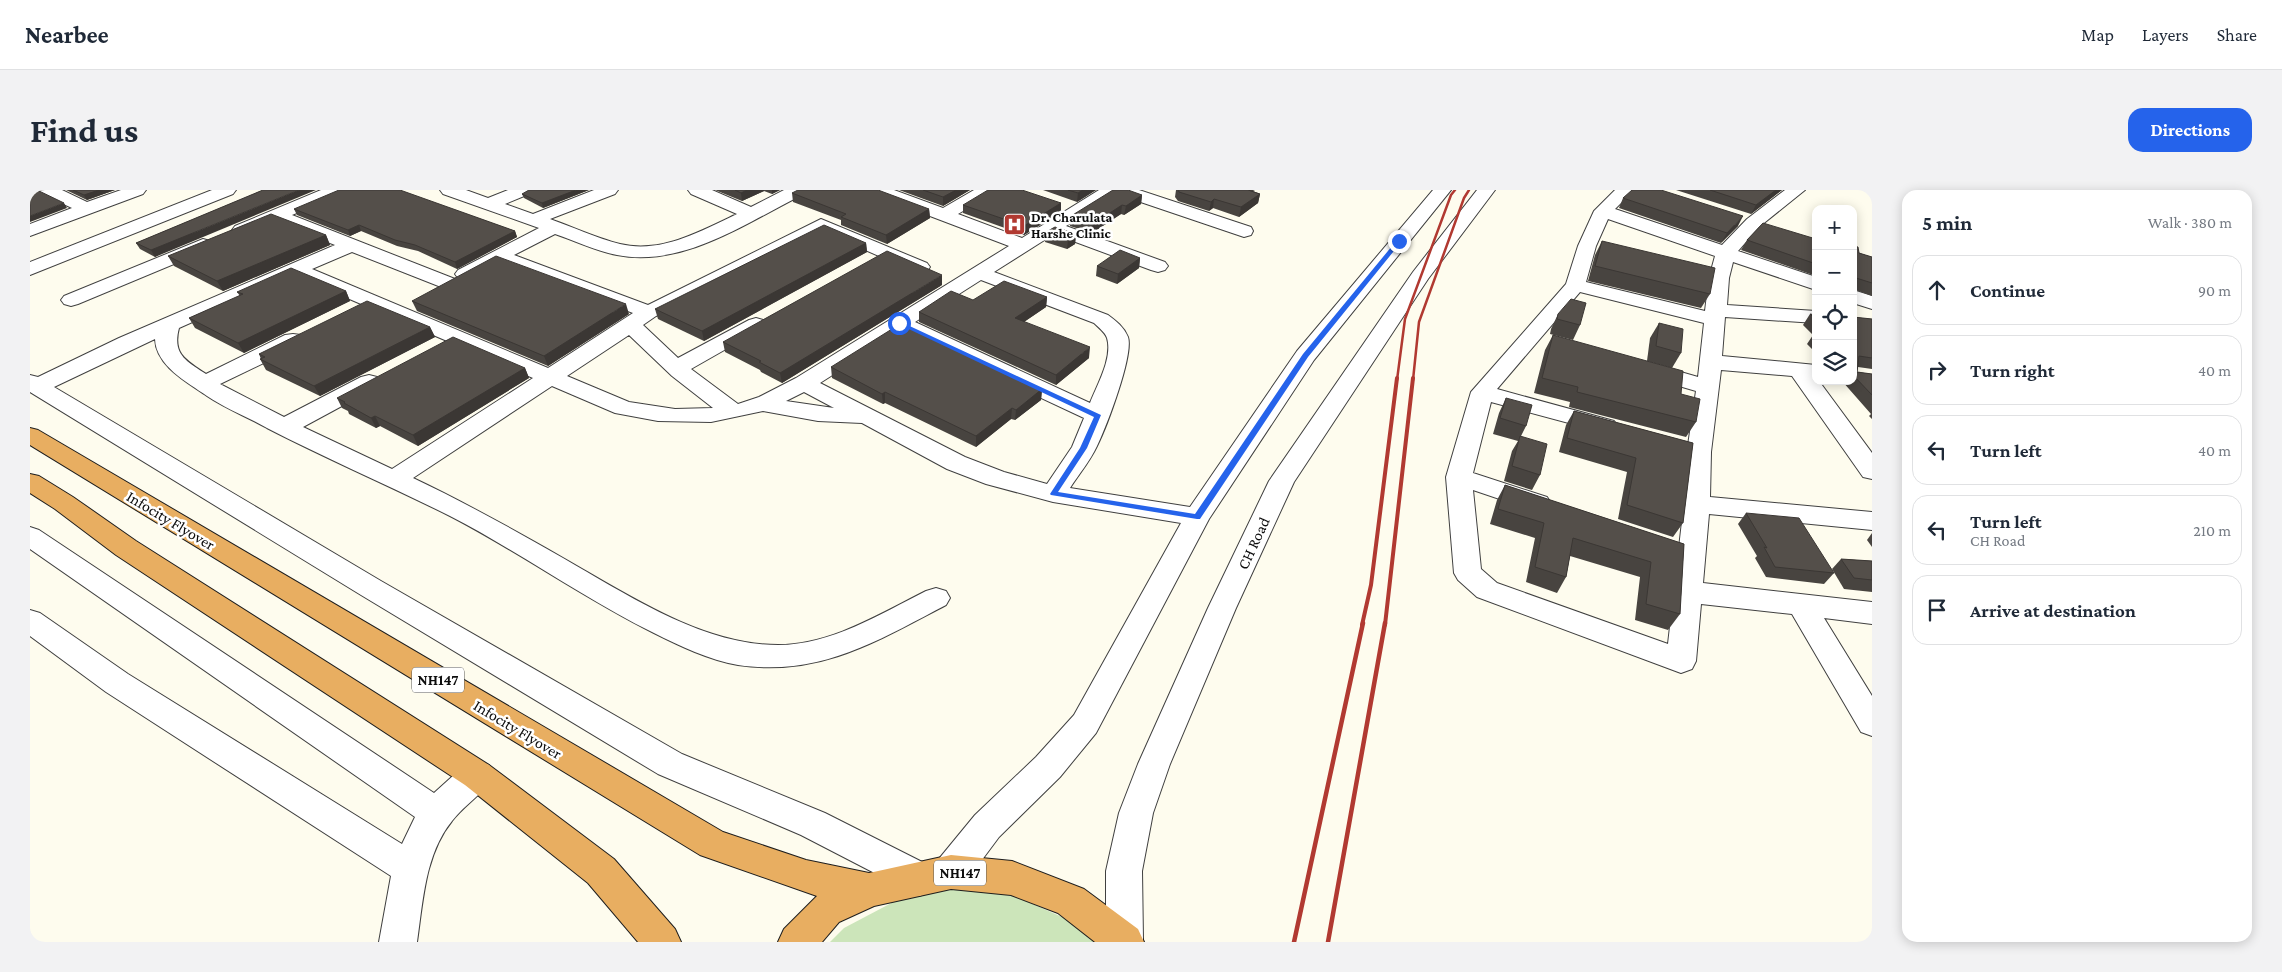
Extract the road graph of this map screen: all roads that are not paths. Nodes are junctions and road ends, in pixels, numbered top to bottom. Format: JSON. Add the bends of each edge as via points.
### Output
{"nodes":[{"id":1,"x":137,"y":190,"type":"edge"},
{"id":2,"x":227,"y":190,"type":"edge"},
{"id":3,"x":336,"y":190,"type":"edge"},
{"id":4,"x":449,"y":190,"type":"edge"},
{"id":5,"x":523,"y":190,"type":"edge"},
{"id":6,"x":609,"y":190,"type":"edge"},
{"id":7,"x":698,"y":190,"type":"edge"},
{"id":8,"x":798,"y":190,"type":"edge"},
{"id":9,"x":878,"y":190,"type":"edge"},
{"id":10,"x":986,"y":190,"type":"edge"},
{"id":11,"x":1111,"y":190,"type":"edge"},
{"id":12,"x":1122,"y":190,"type":"edge"},
{"id":13,"x":1442,"y":190,"type":"edge"},
{"id":14,"x":1486,"y":190,"type":"edge"},
{"id":15,"x":1625,"y":190,"type":"edge"},
{"id":16,"x":1768,"y":190,"type":"edge"},
{"id":17,"x":49,"y":192,"type":"edge"},
{"id":18,"x":1792,"y":193,"type":"edge"},
{"id":19,"x":770,"y":203,"type":"junction"},
{"id":20,"x":488,"y":204,"type":"junction"},
{"id":21,"x":88,"y":208,"type":"junction"},
{"id":22,"x":1603,"y":211,"type":"junction"},
{"id":23,"x":750,"y":213,"type":"junction"},
{"id":24,"x":276,"y":215,"type":"junction"},
{"id":25,"x":944,"y":215,"type":"junction"},
{"id":26,"x":1735,"y":217,"type":"edge"},
{"id":27,"x":807,"y":219,"type":"junction"},
{"id":28,"x":533,"y":220,"type":"junction"},
{"id":29,"x":1754,"y":223,"type":"junction"},
{"id":30,"x":554,"y":227,"type":"junction"},
{"id":31,"x":1052,"y":227,"type":"junction"},
{"id":32,"x":1771,"y":228,"type":"edge"},
{"id":33,"x":30,"y":230,"type":"edge"},
{"id":34,"x":1244,"y":230,"type":"dead end"},
{"id":35,"x":352,"y":245,"type":"junction"},
{"id":36,"x":1023,"y":245,"type":"junction"},
{"id":37,"x":1726,"y":252,"type":"junction"},
{"id":38,"x":498,"y":256,"type":"junction"},
{"id":39,"x":1158,"y":266,"type":"dead end"},
{"id":40,"x":30,"y":268,"type":"edge"},
{"id":41,"x":296,"y":269,"type":"junction"},
{"id":42,"x":970,"y":279,"type":"junction"},
{"id":43,"x":448,"y":283,"type":"junction"},
{"id":44,"x":1812,"y":283,"type":"edge"},
{"id":45,"x":1575,"y":285,"type":"junction"},
{"id":46,"x":70,"y":300,"type":"dead end"},
{"id":47,"x":372,"y":301,"type":"junction"},
{"id":48,"x":1857,"y":301,"type":"edge"},
{"id":49,"x":395,"y":311,"type":"junction"},
{"id":50,"x":648,"y":312,"type":"junction"},
{"id":51,"x":346,"y":314,"type":"edge"},
{"id":52,"x":772,"y":315,"type":"edge"},
{"id":53,"x":1716,"y":315,"type":"junction"},
{"id":54,"x":1869,"y":315,"type":"edge"},
{"id":55,"x":1812,"y":317,"type":"edge"},
{"id":56,"x":899,"y":323,"type":"junction"},
{"id":57,"x":170,"y":324,"type":"junction"},
{"id":58,"x":630,"y":324,"type":"junction"},
{"id":59,"x":310,"y":331,"type":"edge"},
{"id":60,"x":456,"y":337,"type":"junction"},
{"id":61,"x":431,"y":350,"type":"edge"},
{"id":62,"x":1711,"y":362,"type":"junction"},
{"id":63,"x":1624,"y":363,"type":"edge"},
{"id":64,"x":676,"y":368,"type":"junction"},
{"id":65,"x":1807,"y":371,"type":"edge"},
{"id":66,"x":388,"y":373,"type":"edge"},
{"id":67,"x":549,"y":376,"type":"junction"},
{"id":68,"x":205,"y":383,"type":"junction"},
{"id":69,"x":804,"y":383,"type":"junction"},
{"id":70,"x":34,"y":384,"type":"edge"},
{"id":71,"x":1708,"y":387,"type":"junction"},
{"id":72,"x":1482,"y":392,"type":"junction"},
{"id":73,"x":762,"y":404,"type":"junction"},
{"id":74,"x":734,"y":412,"type":"junction"},
{"id":75,"x":1098,"y":416,"type":"junction"},
{"id":76,"x":870,"y":418,"type":"junction"},
{"id":77,"x":284,"y":427,"type":"junction"},
{"id":78,"x":1623,"y":431,"type":"edge"},
{"id":79,"x":30,"y":435,"type":"edge"},
{"id":80,"x":1872,"y":471,"type":"edge"},
{"id":81,"x":1459,"y":477,"type":"junction"},
{"id":82,"x":394,"y":479,"type":"junction"},
{"id":83,"x":30,"y":482,"type":"edge"},
{"id":84,"x":1053,"y":494,"type":"junction"},
{"id":85,"x":1696,"y":504,"type":"junction"},
{"id":86,"x":1561,"y":511,"type":"edge"},
{"id":87,"x":1197,"y":517,"type":"junction"},
{"id":88,"x":1872,"y":521,"type":"edge"},
{"id":89,"x":30,"y":536,"type":"edge"},
{"id":90,"x":1688,"y":592,"type":"junction"},
{"id":91,"x":936,"y":598,"type":"dead end"},
{"id":92,"x":1801,"y":605,"type":"junction"},
{"id":93,"x":1872,"y":613,"type":"edge"},
{"id":94,"x":30,"y":621,"type":"edge"},
{"id":95,"x":1872,"y":723,"type":"edge"},
{"id":96,"x":478,"y":775,"type":"junction"},
{"id":97,"x":437,"y":813,"type":"junction"},
{"id":98,"x":411,"y":869,"type":"junction"},
{"id":99,"x":935,"y":876,"type":"junction"},
{"id":100,"x":870,"y":890,"type":"junction"},
{"id":101,"x":1124,"y":941,"type":"edge"},
{"id":102,"x":398,"y":942,"type":"edge"},
{"id":103,"x":662,"y":942,"type":"edge"},
{"id":104,"x":797,"y":942,"type":"edge"}],
"edges":[{"from":1,"to":21,"type":"street"},
{"from":2,"to":40,"type":"street"},
{"from":3,"to":24,"type":"street"},
{"from":4,"to":20,"type":"street"},
{"from":5,"to":20,"type":"street"},
{"from":6,"to":28,"type":"street"},
{"from":7,"to":23,"type":"street"},
{"from":8,"to":19,"type":"street"},
{"from":9,"to":25,"type":"street"},
{"from":10,"to":25,"type":"street"},
{"from":11,"to":31,"type":"street","via":[[1070,207]]},
{"from":12,"to":34,"type":"street"},
{"from":13,"to":87,"type":"street","via":[[1305,356]]},
{"from":14,"to":101,"type":"street","name":"CH Road","via":[[1420,276],[1282,481],[1210,636],[1136,813],[1124,871]]},
{"from":15,"to":22,"type":"street"},
{"from":16,"to":18,"type":"street"},
{"from":17,"to":21,"type":"street"},
{"from":18,"to":29,"type":"street"},
{"from":19,"to":23,"type":"street"},
{"from":19,"to":27,"type":"street"},
{"from":20,"to":28,"type":"street"},
{"from":21,"to":33,"type":"street"},
{"from":22,"to":37,"type":"street"},
{"from":22,"to":45,"type":"street","via":[[1596,248]]},
{"from":23,"to":30,"type":"street","via":[[687,243],[658,251],[617,249]]},
{"from":24,"to":35,"type":"street"},
{"from":24,"to":46,"type":"street"},
{"from":25,"to":36,"type":"street"},
{"from":26,"to":29,"type":"street"},
{"from":27,"to":42,"type":"street","via":[[878,257]]},
{"from":27,"to":50,"type":"street"},
{"from":28,"to":30,"type":"street"},
{"from":29,"to":32,"type":"street"},
{"from":29,"to":37,"type":"street"},
{"from":30,"to":38,"type":"street"},
{"from":31,"to":36,"type":"street"},
{"from":31,"to":39,"type":"street"},
{"from":35,"to":41,"type":"street"},
{"from":35,"to":43,"type":"street"},
{"from":36,"to":42,"type":"street"},
{"from":37,"to":44,"type":"street"},
{"from":37,"to":53,"type":"street","via":[[1710,276]]},
{"from":38,"to":43,"type":"street"},
{"from":38,"to":50,"type":"street"},
{"from":41,"to":47,"type":"street"},
{"from":41,"to":57,"type":"street"},
{"from":42,"to":56,"type":"street"},
{"from":42,"to":75,"type":"street","via":[[1101,319],[1113,329],[1118,339],[1118,357]]},
{"from":43,"to":49,"type":"street"},
{"from":45,"to":53,"type":"street"},
{"from":45,"to":72,"type":"street","via":[[1541,340]]},
{"from":47,"to":49,"type":"street"},
{"from":47,"to":51,"type":"street"},
{"from":48,"to":54,"type":"street"},
{"from":49,"to":60,"type":"street"},
{"from":50,"to":58,"type":"street"},
{"from":52,"to":64,"type":"street"},
{"from":53,"to":55,"type":"street"},
{"from":53,"to":62,"type":"street"},
{"from":56,"to":69,"type":"street"},
{"from":56,"to":75,"type":"street"},
{"from":57,"to":68,"type":"street","via":[[165,340],[168,352],[182,367]]},
{"from":57,"to":70,"type":"street"},
{"from":58,"to":64,"type":"street"},
{"from":58,"to":67,"type":"street"},
{"from":59,"to":68,"type":"street"},
{"from":60,"to":61,"type":"street"},
{"from":60,"to":67,"type":"street"},
{"from":62,"to":65,"type":"street"},
{"from":62,"to":71,"type":"street"},
{"from":63,"to":71,"type":"street"},
{"from":64,"to":74,"type":"street"},
{"from":65,"to":80,"type":"street"},
{"from":66,"to":77,"type":"street"},
{"from":67,"to":74,"type":"street","via":[[623,408],[652,414],[696,416]]},
{"from":67,"to":82,"type":"street"},
{"from":68,"to":77,"type":"street"},
{"from":69,"to":73,"type":"street"},
{"from":69,"to":76,"type":"street"},
{"from":70,"to":99,"type":"street","via":[[670,764]]},
{"from":71,"to":85,"type":"street","via":[[1689,449]]},
{"from":72,"to":78,"type":"street"},
{"from":72,"to":81,"type":"street"},
{"from":73,"to":74,"type":"street"},
{"from":73,"to":76,"type":"street","via":[[818,414]]},
{"from":75,"to":84,"type":"street","via":[[1084,448]]},
{"from":76,"to":84,"type":"street","via":[[956,463]]},
{"from":77,"to":82,"type":"street"},
{"from":79,"to":100,"type":"highway","name":"Infocity Flyover","number":"NH147","via":[[712,844],[806,877]]},
{"from":81,"to":86,"type":"street"},
{"from":81,"to":90,"type":"street","via":[[1468,573],[1487,590],[1681,661]]},
{"from":82,"to":91,"type":"street","via":[[461,511],[628,608],[694,640],[736,653],[779,657],[824,650],[859,637]]},
{"from":83,"to":96,"type":"highway","via":[[126,548]]},
{"from":84,"to":87,"type":"street"},
{"from":85,"to":88,"type":"street"},
{"from":85,"to":90,"type":"street","via":[[1682,551]]},
{"from":87,"to":99,"type":"street","via":[[1085,724],[1048,766]]},
{"from":89,"to":97,"type":"street"},
{"from":90,"to":92,"type":"street"},
{"from":92,"to":93,"type":"street"},
{"from":92,"to":95,"type":"street"},
{"from":94,"to":98,"type":"street","via":[[117,683]]},
{"from":96,"to":97,"type":"street"},
{"from":96,"to":103,"type":"highway","via":[[601,870]]},
{"from":97,"to":98,"type":"street","via":[[421,839]]},
{"from":98,"to":102,"type":"street"},
{"from":99,"to":100,"type":"highway","number":"NH147"},
{"from":99,"to":101,"type":"highway","number":"NH147","via":[[1012,878],[1071,901]]},
{"from":100,"to":104,"type":"highway","number":"NH147","via":[[826,910]]}]}
